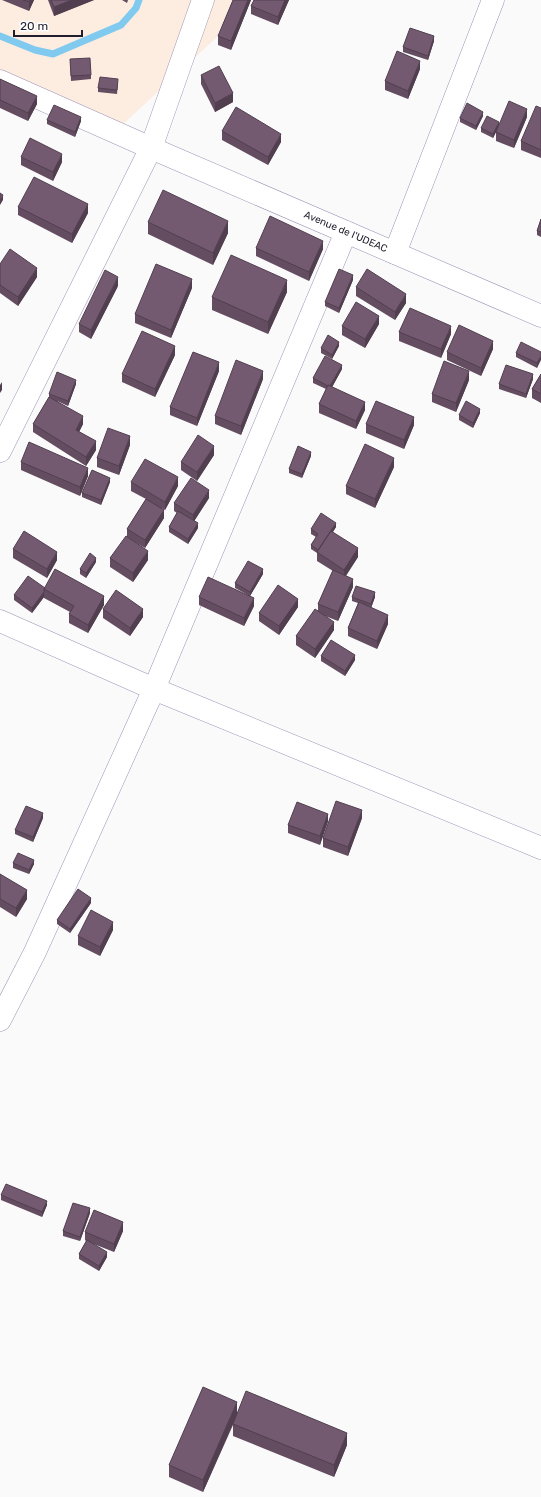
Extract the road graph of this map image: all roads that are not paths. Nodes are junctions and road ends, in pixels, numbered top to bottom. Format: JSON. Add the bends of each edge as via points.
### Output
{"nodes":[{"id":1,"x":203,"y":0,"type":"edge"},
{"id":2,"x":493,"y":0,"type":"edge"},
{"id":3,"x":0,"y":81,"type":"edge"},
{"id":4,"x":151,"y":148,"type":"junction"},
{"id":5,"x":346,"y":232,"type":"junction"},
{"id":6,"x":395,"y":254,"type":"junction"},
{"id":7,"x":541,"y":316,"type":"edge"},
{"id":8,"x":0,"y":452,"type":"edge"},
{"id":9,"x":0,"y":621,"type":"edge"},
{"id":10,"x":154,"y":689,"type":"junction"},
{"id":11,"x":541,"y":848,"type":"edge"},
{"id":12,"x":0,"y":1020,"type":"edge"}],
"edges":[{"from":1,"to":4,"type":"street"},
{"from":2,"to":6,"type":"street"},
{"from":3,"to":4,"type":"street","name":"Avenue de I'UDEAC"},
{"from":4,"to":5,"type":"street","name":"Avenue de I'UDEAC"},
{"from":4,"to":8,"type":"street"},
{"from":5,"to":6,"type":"street","name":"Avenue de I'UDEAC"},
{"from":5,"to":10,"type":"street"},
{"from":6,"to":7,"type":"street","name":"Avenue de I'UDEAC"},
{"from":9,"to":10,"type":"street"},
{"from":10,"to":11,"type":"street"},
{"from":10,"to":12,"type":"street","via":[[35,952]]}]}
